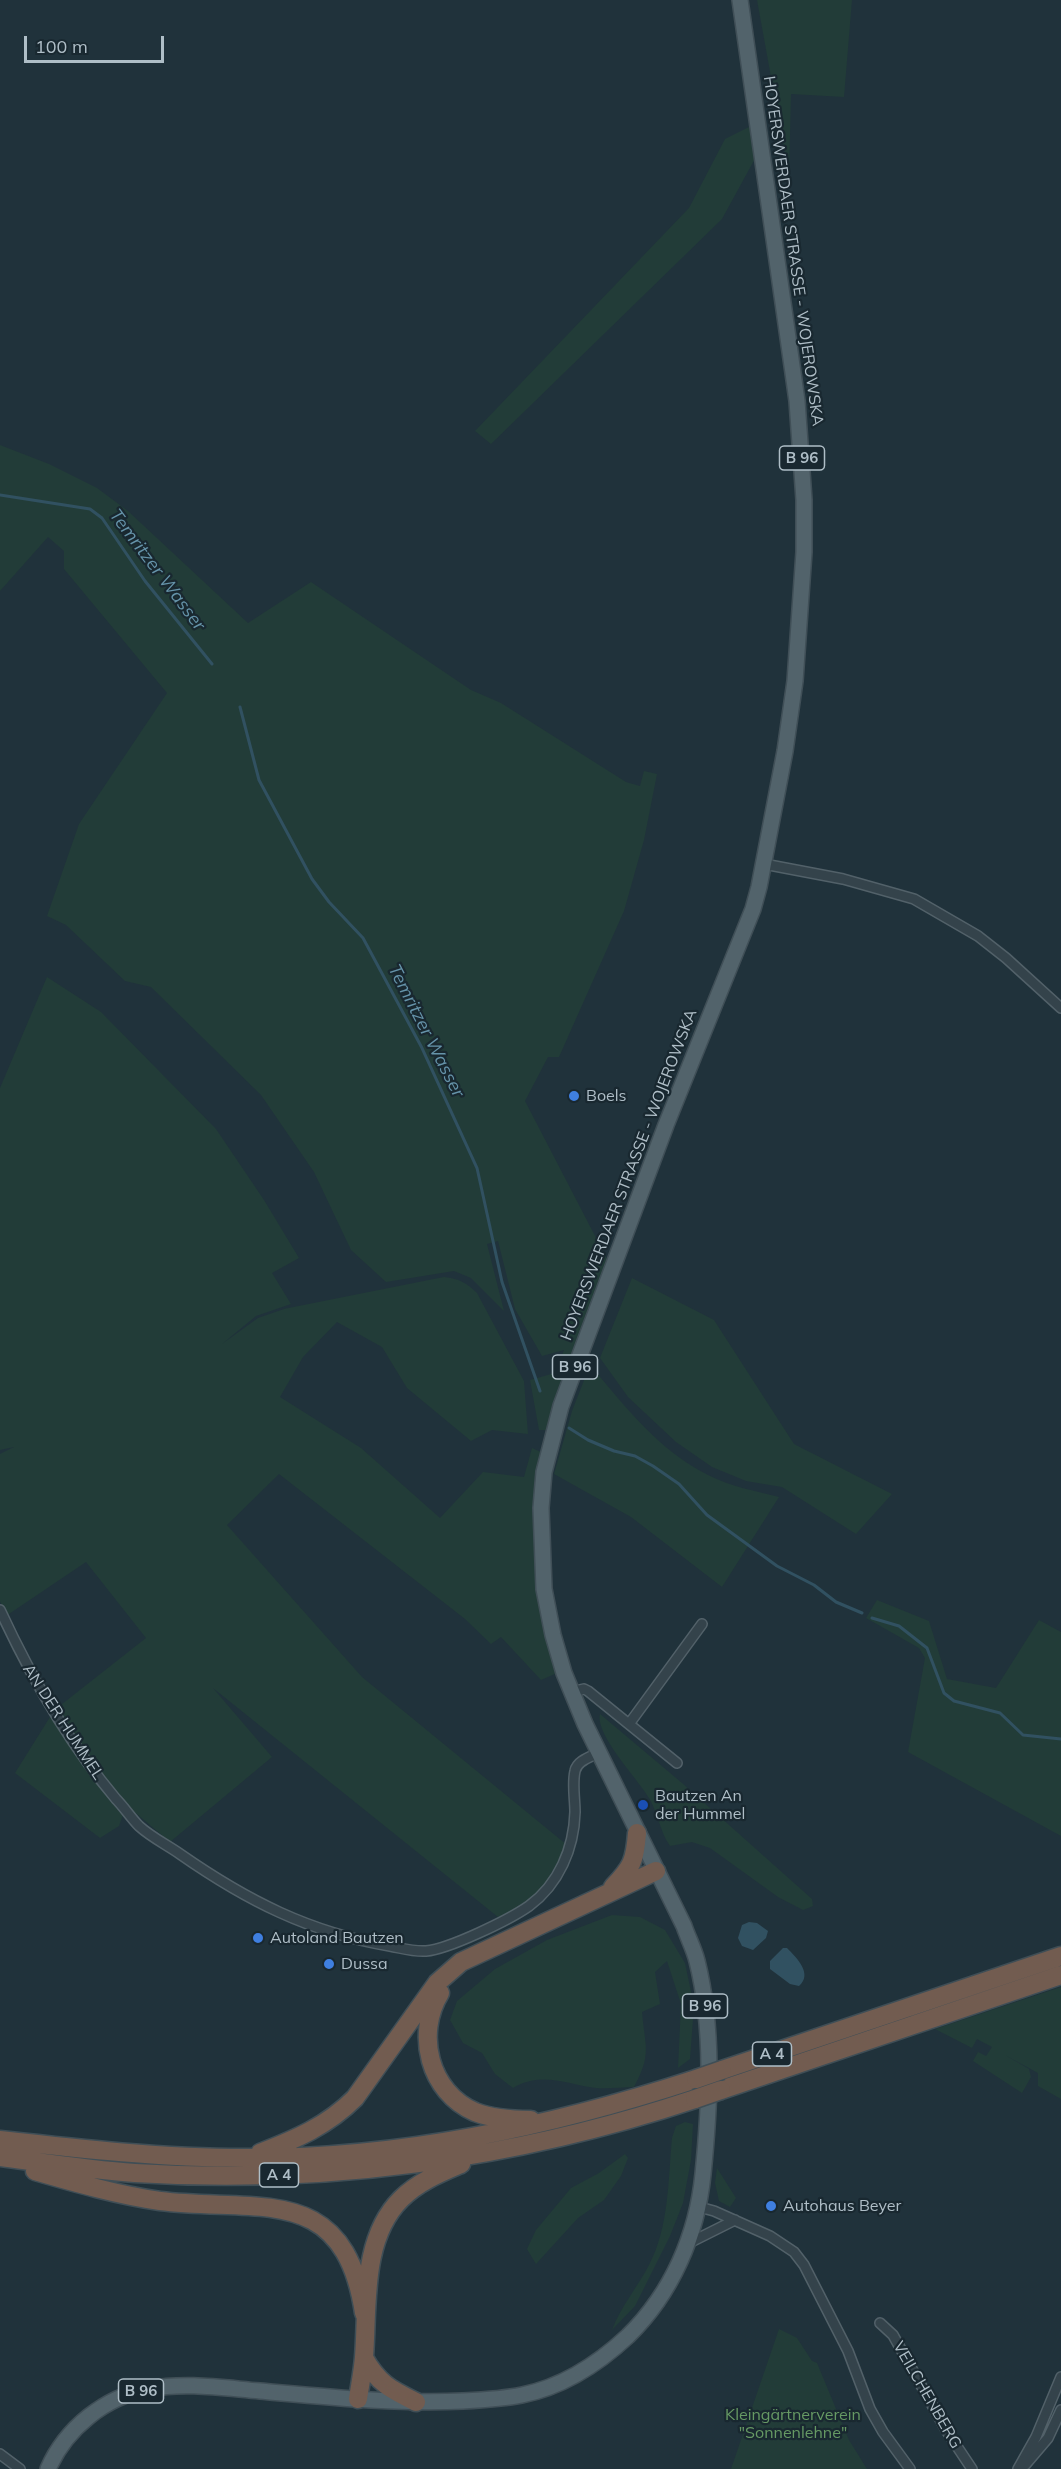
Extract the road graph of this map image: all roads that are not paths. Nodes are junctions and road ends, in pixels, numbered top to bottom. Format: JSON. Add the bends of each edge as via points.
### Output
{"nodes":[{"id":1,"x":740,"y":0,"type":"edge"},
{"id":2,"x":764,"y":864,"type":"junction"},
{"id":3,"x":1061,"y":1008,"type":"edge"},
{"id":4,"x":0,"y":1610,"type":"edge"},
{"id":5,"x":702,"y":1624,"type":"dead end"},
{"id":6,"x":571,"y":1692,"type":"junction"},
{"id":7,"x":629,"y":1724,"type":"junction"},
{"id":8,"x":598,"y":1753,"type":"junction"},
{"id":9,"x":677,"y":1763,"type":"dead end"},
{"id":10,"x":637,"y":1833,"type":"junction"},
{"id":11,"x":656,"y":1871,"type":"junction"},
{"id":12,"x":606,"y":1894,"type":"junction"},
{"id":13,"x":490,"y":1949,"type":"junction"},
{"id":14,"x":1061,"y":1956,"type":"edge"},
{"id":15,"x":1061,"y":1975,"type":"edge"},
{"id":16,"x":566,"y":2118,"type":"junction"},
{"id":17,"x":0,"y":2140,"type":"edge"},
{"id":18,"x":479,"y":2155,"type":"junction"},
{"id":19,"x":0,"y":2158,"type":"edge"},
{"id":20,"x":247,"y":2158,"type":"junction"},
{"id":21,"x":699,"y":2207,"type":"junction"},
{"id":22,"x":735,"y":2220,"type":"junction"},
{"id":23,"x":687,"y":2244,"type":"junction"},
{"id":24,"x":364,"y":2313,"type":"junction"},
{"id":25,"x":880,"y":2323,"type":"dead end"},
{"id":26,"x":364,"y":2358,"type":"junction"},
{"id":27,"x":1061,"y":2377,"type":"edge"},
{"id":28,"x":358,"y":2398,"type":"junction"},
{"id":29,"x":416,"y":2402,"type":"junction"},
{"id":30,"x":1061,"y":2410,"type":"edge"},
{"id":31,"x":0,"y":2454,"type":"edge"},
{"id":32,"x":49,"y":2466,"type":"edge"},
{"id":33,"x":1021,"y":2468,"type":"edge"},
{"id":34,"x":20,"y":2469,"type":"edge"},
{"id":35,"x":910,"y":2469,"type":"edge"},
{"id":36,"x":972,"y":2469,"type":"edge"}],
"edges":[{"from":1,"to":2,"type":"main road","name":"HOYERSWERDAER STRASSE - WOJEROWSKA","number":"B 96","via":[[797,401],[804,500],[795,681]]},
{"from":2,"to":3,"type":"street","via":[[843,879],[914,899],[978,936]]},
{"from":2,"to":6,"type":"main road","name":"HOYERSWERDAER STRASSE - WOJEROWSKA","number":"B 96","via":[[753,909],[670,1115],[561,1406],[544,1472],[544,1589]]},
{"from":4,"to":8,"type":"street","name":"AN DER HUMMEL","via":[[23,1660],[55,1713],[95,1773],[140,1826],[247,1896],[287,1917],[353,1940],[437,1950],[529,1906],[565,1862],[574,1831],[575,1770],[583,1760]]},
{"from":5,"to":7,"type":"street"},
{"from":6,"to":7,"type":"street","via":[[588,1691]]},
{"from":6,"to":8,"type":"main road","name":"HOYERSWERDAER STRASSE - WOJEROWSKA","number":"B 96"},
{"from":7,"to":9,"type":"street"},
{"from":8,"to":10,"type":"main road","name":"HOYERSWERDAER STRASSE - WOJEROWSKA","number":"B 96"},
{"from":10,"to":11,"type":"main road","name":"HOYERSWERDAER STRASSE - WOJEROWSKA","number":"B 96"},
{"from":10,"to":12,"type":"highway","via":[[630,1869]]},
{"from":11,"to":12,"type":"highway"},
{"from":11,"to":21,"type":"main road","name":"HOYERSWERDAER STRASSE - WOJEROWSKA","number":"B 96","via":[[684,1926],[704,1994],[707,2088]]},
{"from":12,"to":13,"type":"highway"},
{"from":13,"to":16,"type":"highway","via":[[453,1977],[432,2005],[427,2042],[434,2070],[456,2100],[474,2111],[509,2119]]},
{"from":13,"to":20,"type":"highway","via":[[461,1962],[437,1983],[355,2098],[340,2113],[305,2136]]},
{"from":14,"to":16,"type":"highway","number":"A 4","bridge":true,"via":[[696,2079]]},
{"from":15,"to":18,"type":"highway","number":"A 4","bridge":true,"via":[[695,2099],[584,2132]]},
{"from":16,"to":20,"type":"highway","number":"A 4","via":[[506,2132],[400,2148]]},
{"from":17,"to":20,"type":"highway","number":"A 4","via":[[108,2151]]},
{"from":18,"to":19,"type":"highway","number":"A 4","via":[[369,2170],[239,2176],[136,2173]]},
{"from":18,"to":24,"type":"highway","via":[[412,2189],[390,2212],[374,2249]]},
{"from":19,"to":24,"type":"highway","via":[[116,2193],[161,2201],[270,2206],[294,2212],[317,2223],[349,2256]]},
{"from":21,"to":22,"type":"street"},
{"from":21,"to":23,"type":"main road","name":"HOYERSWERDAER STRASSE - WOJEROWSKA","number":"B 96"},
{"from":22,"to":23,"type":"street"},
{"from":22,"to":35,"type":"street","via":[[770,2236],[794,2252],[804,2265],[848,2351],[870,2409]]},
{"from":23,"to":29,"type":"main road","name":"HOYERSWERDAER STRASSE - WOJEROWSKA","number":"B 96","via":[[654,2306],[620,2343],[583,2371],[524,2395]]},
{"from":24,"to":26,"type":"highway"},
{"from":25,"to":36,"type":"street","name":"VEILCHENBERG","via":[[893,2335]]},
{"from":26,"to":28,"type":"highway"},
{"from":26,"to":29,"type":"highway","via":[[380,2382]]},
{"from":27,"to":33,"type":"street"},
{"from":28,"to":29,"type":"main road","name":"HOYERSWERDAER STRASSE - WOJEROWSKA","number":"B 96"},
{"from":28,"to":32,"type":"main road","name":"HOYERSWERDAER STRASSE - WOJEROWSKA","number":"B 96","via":[[196,2386],[148,2389],[117,2398],[95,2411],[68,2437]]},
{"from":30,"to":33,"type":"street","via":[[1036,2455]]},
{"from":31,"to":34,"type":"street"}]}
